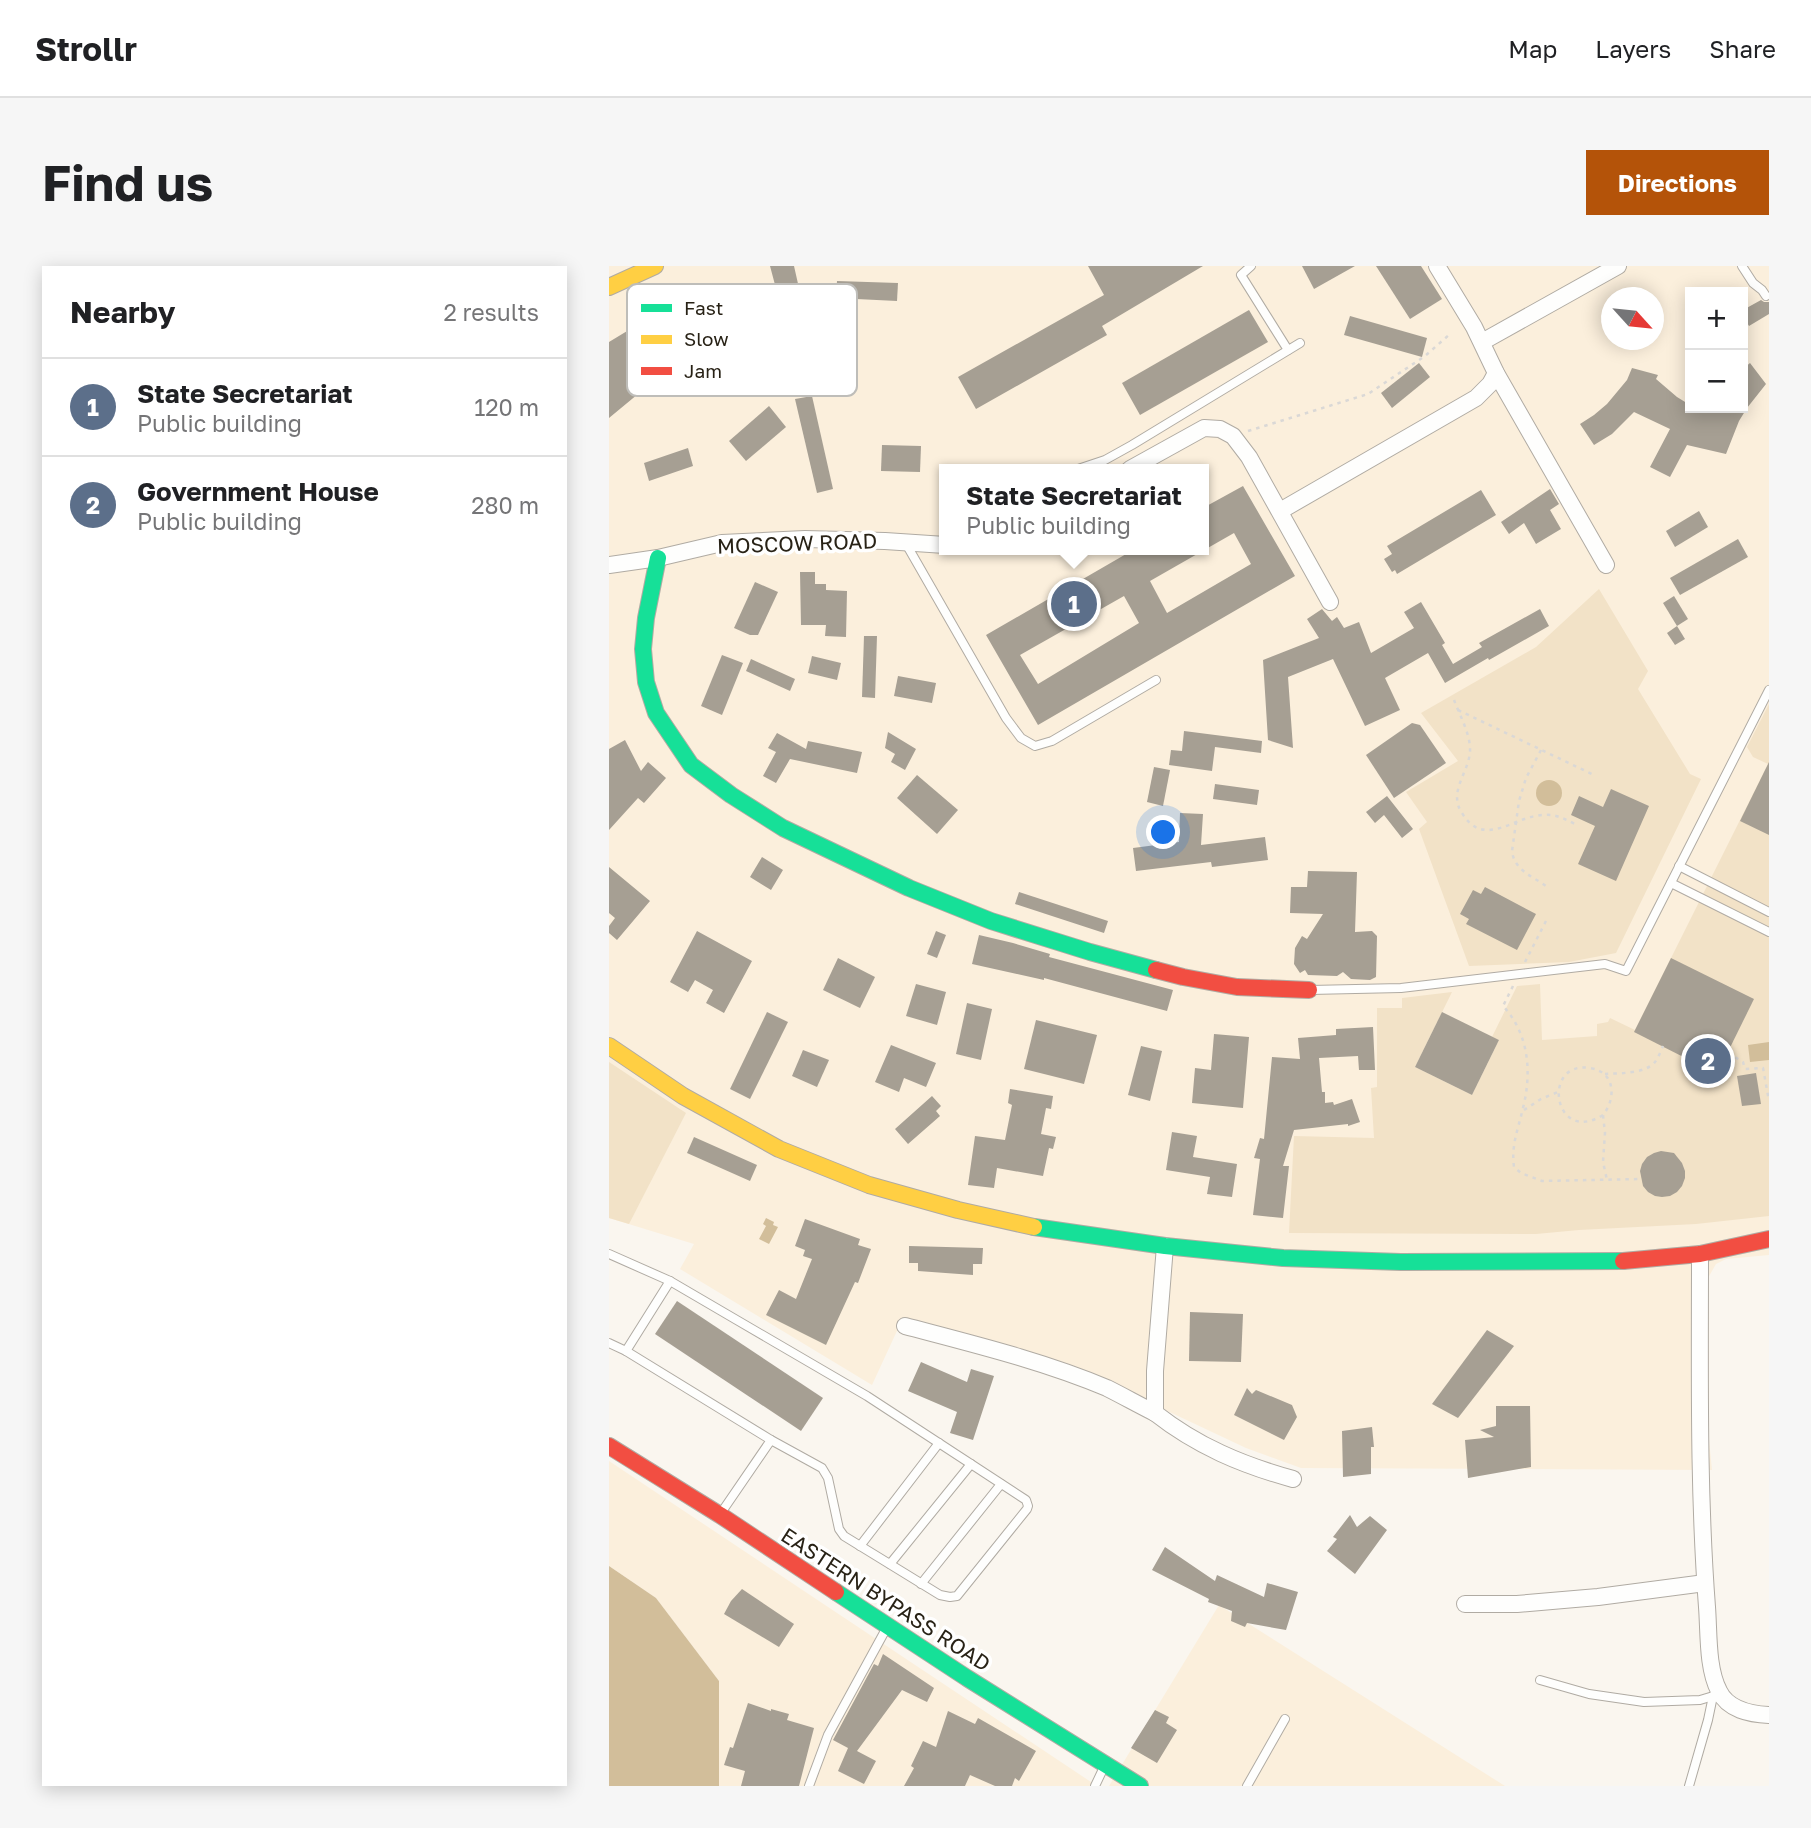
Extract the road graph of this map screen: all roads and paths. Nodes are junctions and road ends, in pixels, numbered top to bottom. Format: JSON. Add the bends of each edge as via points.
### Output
{"nodes":[{"id":1,"x":655,"y":266,"type":"edge"},
{"id":2,"x":1251,"y":266,"type":"edge"},
{"id":3,"x":1437,"y":266,"type":"edge"},
{"id":4,"x":1618,"y":266,"type":"edge"},
{"id":5,"x":1742,"y":266,"type":"edge"},
{"id":6,"x":609,"y":287,"type":"edge"},
{"id":7,"x":1766,"y":296,"type":"dead end"},
{"id":8,"x":1450,"y":334,"type":"dead end"},
{"id":9,"x":1482,"y":342,"type":"junction"},
{"id":10,"x":1300,"y":343,"type":"dead end"},
{"id":11,"x":1288,"y":350,"type":"junction"},
{"id":12,"x":1496,"y":373,"type":"junction"},
{"id":13,"x":1233,"y":436,"type":"junction"},
{"id":14,"x":1093,"y":464,"type":"edge"},
{"id":15,"x":1139,"y":464,"type":"edge"},
{"id":16,"x":1280,"y":511,"type":"junction"},
{"id":17,"x":905,"y":542,"type":"junction"},
{"id":18,"x":939,"y":545,"type":"edge"},
{"id":19,"x":658,"y":558,"type":"junction"},
{"id":20,"x":609,"y":565,"type":"edge"},
{"id":21,"x":1606,"y":565,"type":"dead end"},
{"id":22,"x":1331,"y":601,"type":"dead end"},
{"id":23,"x":1156,"y":680,"type":"dead end"},
{"id":24,"x":1769,"y":690,"type":"edge"},
{"id":25,"x":1454,"y":700,"type":"dead end"},
{"id":26,"x":1458,"y":710,"type":"junction"},
{"id":27,"x":1541,"y":750,"type":"junction"},
{"id":28,"x":1597,"y":776,"type":"dead end"},
{"id":29,"x":1516,"y":823,"type":"junction"},
{"id":30,"x":1575,"y":824,"type":"dead end"},
{"id":31,"x":1679,"y":866,"type":"junction"},
{"id":32,"x":1671,"y":883,"type":"junction"},
{"id":33,"x":1546,"y":886,"type":"dead end"},
{"id":34,"x":1769,"y":912,"type":"edge"},
{"id":35,"x":1547,"y":919,"type":"dead end"},
{"id":36,"x":1769,"y":932,"type":"edge"},
{"id":37,"x":1519,"y":974,"type":"junction"},
{"id":38,"x":1309,"y":990,"type":"joint"},
{"id":39,"x":609,"y":1046,"type":"edge"},
{"id":40,"x":1663,"y":1046,"type":"dead end"},
{"id":41,"x":1728,"y":1053,"type":"dead end"},
{"id":42,"x":1603,"y":1074,"type":"junction"},
{"id":43,"x":1558,"y":1092,"type":"junction"},
{"id":44,"x":1769,"y":1101,"type":"edge"},
{"id":45,"x":1522,"y":1112,"type":"junction"},
{"id":46,"x":1603,"y":1115,"type":"junction"},
{"id":47,"x":1640,"y":1179,"type":"dead end"},
{"id":48,"x":1607,"y":1180,"type":"junction"},
{"id":49,"x":1769,"y":1238,"type":"edge"},
{"id":50,"x":1165,"y":1246,"type":"junction"},
{"id":51,"x":609,"y":1254,"type":"edge"},
{"id":52,"x":1700,"y":1254,"type":"junction"},
{"id":53,"x":670,"y":1281,"type":"junction"},
{"id":54,"x":905,"y":1326,"type":"dead end"},
{"id":55,"x":609,"y":1343,"type":"edge"},
{"id":56,"x":626,"y":1351,"type":"junction"},
{"id":57,"x":1155,"y":1413,"type":"junction"},
{"id":58,"x":771,"y":1440,"type":"junction"},
{"id":59,"x":939,"y":1443,"type":"junction"},
{"id":60,"x":609,"y":1446,"type":"edge"},
{"id":61,"x":971,"y":1464,"type":"junction"},
{"id":62,"x":1293,"y":1479,"type":"dead end"},
{"id":63,"x":1001,"y":1484,"type":"junction"},
{"id":64,"x":720,"y":1515,"type":"junction"},
{"id":65,"x":860,"y":1546,"type":"junction"},
{"id":66,"x":890,"y":1564,"type":"junction"},
{"id":67,"x":1705,"y":1583,"type":"junction"},
{"id":68,"x":921,"y":1584,"type":"junction"},
{"id":69,"x":1465,"y":1604,"type":"dead end"},
{"id":70,"x":888,"y":1626,"type":"junction"},
{"id":71,"x":1540,"y":1680,"type":"dead end"},
{"id":72,"x":1716,"y":1695,"type":"junction"},
{"id":73,"x":1769,"y":1715,"type":"edge"},
{"id":74,"x":1285,"y":1718,"type":"dead end"},
{"id":75,"x":1105,"y":1764,"type":"junction"},
{"id":76,"x":809,"y":1786,"type":"edge"},
{"id":77,"x":1095,"y":1786,"type":"edge"},
{"id":78,"x":1140,"y":1786,"type":"edge"},
{"id":79,"x":1247,"y":1786,"type":"edge"},
{"id":80,"x":1689,"y":1786,"type":"edge"}],
"edges":[{"from":1,"to":6,"type":"street"},
{"from":2,"to":11,"type":"lane","via":[[1241,275]]},
{"from":3,"to":9,"type":"street"},
{"from":4,"to":9,"type":"street"},
{"from":5,"to":7,"type":"lane"},
{"from":8,"to":13,"type":"path","via":[[1368,394]]},
{"from":9,"to":12,"type":"street"},
{"from":10,"to":11,"type":"lane"},
{"from":11,"to":14,"type":"lane"},
{"from":12,"to":16,"type":"street","via":[[1476,398]]},
{"from":12,"to":21,"type":"street"},
{"from":13,"to":15,"type":"street","via":[[1204,428]]},
{"from":13,"to":16,"type":"street"},
{"from":16,"to":22,"type":"street"},
{"from":17,"to":18,"type":"street","name":"MOSCOW ROAD"},
{"from":17,"to":19,"type":"street","name":"MOSCOW ROAD","via":[[805,539],[722,543]]},
{"from":17,"to":23,"type":"lane","via":[[1006,718],[1021,738],[1035,746],[1052,741]]},
{"from":19,"to":20,"type":"street","name":"MOSCOW ROAD"},
{"from":19,"to":38,"type":"street","via":[[643,649],[646,682],[656,713],[691,765],[731,795],[813,843],[991,921],[1183,977],[1237,988]]},
{"from":24,"to":31,"type":"lane"},
{"from":25,"to":26,"type":"path"},
{"from":26,"to":27,"type":"path"},
{"from":26,"to":29,"type":"path","via":[[1470,753],[1457,792],[1463,816],[1475,827],[1491,831]]},
{"from":27,"to":28,"type":"path"},
{"from":27,"to":29,"type":"path","via":[[1518,800]]},
{"from":29,"to":30,"type":"path","via":[[1545,814]]},
{"from":29,"to":33,"type":"path","via":[[1513,859]]},
{"from":31,"to":32,"type":"lane"},
{"from":31,"to":34,"type":"lane"},
{"from":32,"to":36,"type":"lane"},
{"from":32,"to":37,"type":"lane","via":[[1626,971],[1605,964]]},
{"from":35,"to":37,"type":"path"},
{"from":37,"to":38,"type":"lane","via":[[1401,988]]},
{"from":37,"to":45,"type":"path","via":[[1503,1006],[1523,1038],[1528,1064]]},
{"from":39,"to":50,"type":"street","via":[[683,1096],[779,1149],[869,1185],[1043,1229]]},
{"from":40,"to":42,"type":"path","via":[[1646,1069]]},
{"from":41,"to":44,"type":"path","via":[[1743,1062],[1745,1069],[1763,1068]]},
{"from":42,"to":43,"type":"path","via":[[1588,1067],[1571,1071]]},
{"from":42,"to":46,"type":"path","via":[[1612,1099]]},
{"from":43,"to":45,"type":"path"},
{"from":43,"to":46,"type":"path","via":[[1562,1109],[1577,1121]]},
{"from":45,"to":48,"type":"path","via":[[1512,1152],[1514,1167],[1521,1173],[1542,1181]]},
{"from":46,"to":48,"type":"path"},
{"from":47,"to":48,"type":"path"},
{"from":49,"to":52,"type":"street"},
{"from":50,"to":52,"type":"street","via":[[1283,1258],[1401,1262],[1614,1262]]},
{"from":50,"to":57,"type":"street"},
{"from":51,"to":53,"type":"lane"},
{"from":52,"to":67,"type":"street"},
{"from":53,"to":56,"type":"lane"},
{"from":53,"to":59,"type":"lane"},
{"from":54,"to":57,"type":"street","via":[[1081,1378]]},
{"from":55,"to":56,"type":"lane"},
{"from":56,"to":58,"type":"lane"},
{"from":57,"to":62,"type":"street","via":[[1202,1445]]},
{"from":58,"to":64,"type":"lane"},
{"from":58,"to":65,"type":"lane","via":[[822,1468],[839,1529]]},
{"from":59,"to":61,"type":"lane"},
{"from":59,"to":65,"type":"lane"},
{"from":60,"to":64,"type":"street","name":"EASTERN BYPASS ROAD"},
{"from":61,"to":63,"type":"lane"},
{"from":61,"to":66,"type":"lane"},
{"from":63,"to":68,"type":"lane"},
{"from":63,"to":68,"type":"lane","via":[[1026,1500],[1027,1510],[957,1596],[940,1595]]},
{"from":64,"to":70,"type":"street","name":"EASTERN BYPASS ROAD"},
{"from":65,"to":66,"type":"lane"},
{"from":66,"to":68,"type":"lane"},
{"from":67,"to":69,"type":"street","via":[[1598,1597]]},
{"from":67,"to":72,"type":"street"},
{"from":70,"to":75,"type":"street","name":"EASTERN BYPASS ROAD"},
{"from":70,"to":76,"type":"lane","via":[[828,1735]]},
{"from":71,"to":72,"type":"lane","via":[[1589,1694],[1644,1702]]},
{"from":72,"to":73,"type":"street","via":[[1744,1713]]},
{"from":72,"to":80,"type":"lane"},
{"from":74,"to":79,"type":"lane"},
{"from":75,"to":77,"type":"lane"},
{"from":75,"to":78,"type":"street","name":"EASTERN BYPASS ROAD"}]}
